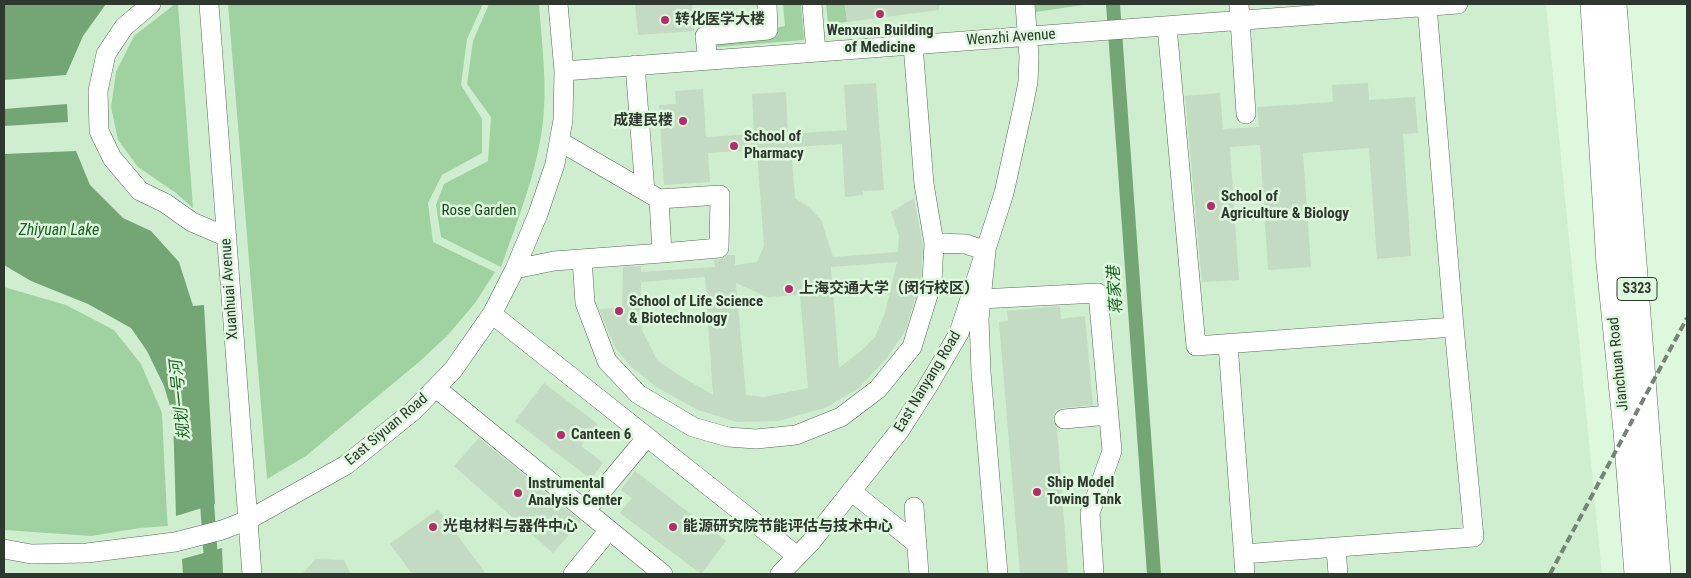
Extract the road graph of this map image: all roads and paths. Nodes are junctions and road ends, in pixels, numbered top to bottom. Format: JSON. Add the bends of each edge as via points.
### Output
{"nodes":[{"id":1,"x":151,"y":4,"type":"edge"},
{"id":2,"x":208,"y":4,"type":"edge"},
{"id":3,"x":558,"y":4,"type":"edge"},
{"id":4,"x":767,"y":4,"type":"edge"},
{"id":5,"x":812,"y":4,"type":"edge"},
{"id":6,"x":1026,"y":4,"type":"edge"},
{"id":7,"x":1458,"y":4,"type":"edge"},
{"id":8,"x":1593,"y":4,"type":"edge"},
{"id":9,"x":1614,"y":4,"type":"edge"},
{"id":10,"x":1428,"y":6,"type":"junction"},
{"id":11,"x":1240,"y":12,"type":"edge"},
{"id":12,"x":1167,"y":26,"type":"junction"},
{"id":13,"x":1028,"y":37,"type":"junction"},
{"id":14,"x":913,"y":45,"type":"junction"},
{"id":15,"x":816,"y":52,"type":"junction"},
{"id":16,"x":708,"y":60,"type":"junction"},
{"id":17,"x":636,"y":65,"type":"junction"},
{"id":18,"x":564,"y":71,"type":"junction"},
{"id":19,"x":1246,"y":114,"type":"dead end"},
{"id":20,"x":559,"y":141,"type":"junction"},
{"id":21,"x":652,"y":195,"type":"junction"},
{"id":22,"x":226,"y":237,"type":"junction"},
{"id":23,"x":934,"y":243,"type":"junction"},
{"id":24,"x":986,"y":251,"type":"junction"},
{"id":25,"x":662,"y":254,"type":"junction"},
{"id":26,"x":582,"y":259,"type":"junction"},
{"id":27,"x":515,"y":269,"type":"junction"},
{"id":28,"x":980,"y":299,"type":"junction"},
{"id":29,"x":492,"y":314,"type":"junction"},
{"id":30,"x":1454,"y":327,"type":"junction"},
{"id":31,"x":1228,"y":344,"type":"junction"},
{"id":32,"x":436,"y":388,"type":"junction"},
{"id":33,"x":1109,"y":415,"type":"junction"},
{"id":34,"x":1064,"y":419,"type":"dead end"},
{"id":35,"x":647,"y":438,"type":"junction"},
{"id":36,"x":851,"y":491,"type":"junction"},
{"id":37,"x":914,"y":507,"type":"dead end"},
{"id":38,"x":586,"y":510,"type":"junction"},
{"id":39,"x":248,"y":520,"type":"junction"},
{"id":40,"x":609,"y":530,"type":"junction"},
{"id":41,"x":917,"y":544,"type":"junction"},
{"id":42,"x":1336,"y":548,"type":"junction"},
{"id":43,"x":4,"y":549,"type":"edge"},
{"id":44,"x":1243,"y":554,"type":"junction"},
{"id":45,"x":789,"y":568,"type":"edge"},
{"id":46,"x":252,"y":574,"type":"edge"},
{"id":47,"x":572,"y":574,"type":"edge"},
{"id":48,"x":663,"y":574,"type":"edge"},
{"id":49,"x":919,"y":574,"type":"edge"},
{"id":50,"x":998,"y":574,"type":"edge"},
{"id":51,"x":1094,"y":574,"type":"edge"},
{"id":52,"x":1245,"y":574,"type":"edge"},
{"id":53,"x":1338,"y":574,"type":"edge"},
{"id":54,"x":1637,"y":574,"type":"edge"},
{"id":55,"x":1658,"y":574,"type":"edge"}],
"edges":[{"from":1,"to":22,"type":"street","via":[[124,27],[106,54],[98,91],[99,131],[112,158],[140,191],[192,222]]},
{"from":2,"to":22,"type":"street","name":"Xuanhuai Avenue"},
{"from":3,"to":18,"type":"street","name":"East Siyuan Road"},
{"from":4,"to":16,"type":"street","via":[[768,30],[705,36]]},
{"from":5,"to":15,"type":"street"},
{"from":6,"to":13,"type":"street","name":"East Nanyang Road"},
{"from":7,"to":10,"type":"street","name":"Wenzhi Avenue"},
{"from":8,"to":54,"type":"main road","name":"Jianchuan Road","via":[[1609,264]]},
{"from":9,"to":55,"type":"main road","name":"Jianchuan Road","number":"S323"},
{"from":10,"to":11,"type":"street","name":"Wenzhi Avenue"},
{"from":10,"to":30,"type":"street"},
{"from":11,"to":12,"type":"street","name":"Wenzhi Avenue"},
{"from":11,"to":19,"type":"street"},
{"from":12,"to":13,"type":"street","name":"Wenzhi Avenue"},
{"from":12,"to":31,"type":"street","via":[[1196,346]]},
{"from":13,"to":14,"type":"street","name":"Wenzhi Avenue"},
{"from":13,"to":24,"type":"street","name":"East Nanyang Road","via":[[1028,82],[1004,193]]},
{"from":14,"to":15,"type":"street","name":"Wenzhi Avenue"},
{"from":14,"to":23,"type":"street","via":[[924,184]]},
{"from":15,"to":16,"type":"street","name":"Wenzhi Avenue"},
{"from":16,"to":17,"type":"street","name":"Wenzhi Avenue"},
{"from":17,"to":18,"type":"street","name":"Wenzhi Avenue"},
{"from":17,"to":21,"type":"street"},
{"from":18,"to":20,"type":"street","name":"East Siyuan Road"},
{"from":20,"to":21,"type":"street"},
{"from":20,"to":27,"type":"street","name":"East Siyuan Road","via":[[555,164],[538,214]]},
{"from":21,"to":25,"type":"street"},
{"from":21,"to":25,"type":"street","via":[[720,195],[719,248]]},
{"from":22,"to":39,"type":"street","name":"Xuanhuai Avenue"},
{"from":23,"to":24,"type":"street","via":[[966,244]]},
{"from":23,"to":26,"type":"street","via":[[932,282],[912,347],[878,389],[841,416],[796,435],[756,439],[728,437],[693,427],[638,394],[607,361],[585,303]]},
{"from":24,"to":28,"type":"street"},
{"from":24,"to":36,"type":"street","name":"East Nanyang Road","via":[[959,333],[900,430]]},
{"from":25,"to":26,"type":"street"},
{"from":26,"to":27,"type":"street"},
{"from":27,"to":29,"type":"street","name":"East Siyuan Road"},
{"from":28,"to":33,"type":"street","via":[[1098,292]]},
{"from":28,"to":50,"type":"street","via":[[981,372]]},
{"from":29,"to":32,"type":"street","name":"East Siyuan Road","via":[[453,370]]},
{"from":29,"to":35,"type":"street"},
{"from":30,"to":31,"type":"street"},
{"from":30,"to":42,"type":"street","via":[[1474,537]]},
{"from":31,"to":44,"type":"street"},
{"from":32,"to":38,"type":"street"},
{"from":32,"to":39,"type":"street","name":"East Siyuan Road","via":[[414,411],[346,465]]},
{"from":33,"to":34,"type":"street"},
{"from":33,"to":51,"type":"street","via":[[1112,451],[1090,513]]},
{"from":35,"to":38,"type":"street"},
{"from":35,"to":45,"type":"street"},
{"from":36,"to":41,"type":"street"},
{"from":36,"to":45,"type":"street","name":"East Nanyang Road"},
{"from":37,"to":41,"type":"street"},
{"from":38,"to":40,"type":"street"},
{"from":39,"to":43,"type":"street","name":"East Siyuan Road","via":[[175,542],[87,553],[32,554]]},
{"from":39,"to":46,"type":"street","name":"Xuanhuai Avenue"},
{"from":40,"to":47,"type":"street"},
{"from":40,"to":48,"type":"street"},
{"from":41,"to":49,"type":"street"},
{"from":42,"to":44,"type":"street"},
{"from":42,"to":53,"type":"street"},
{"from":44,"to":52,"type":"street"}]}
